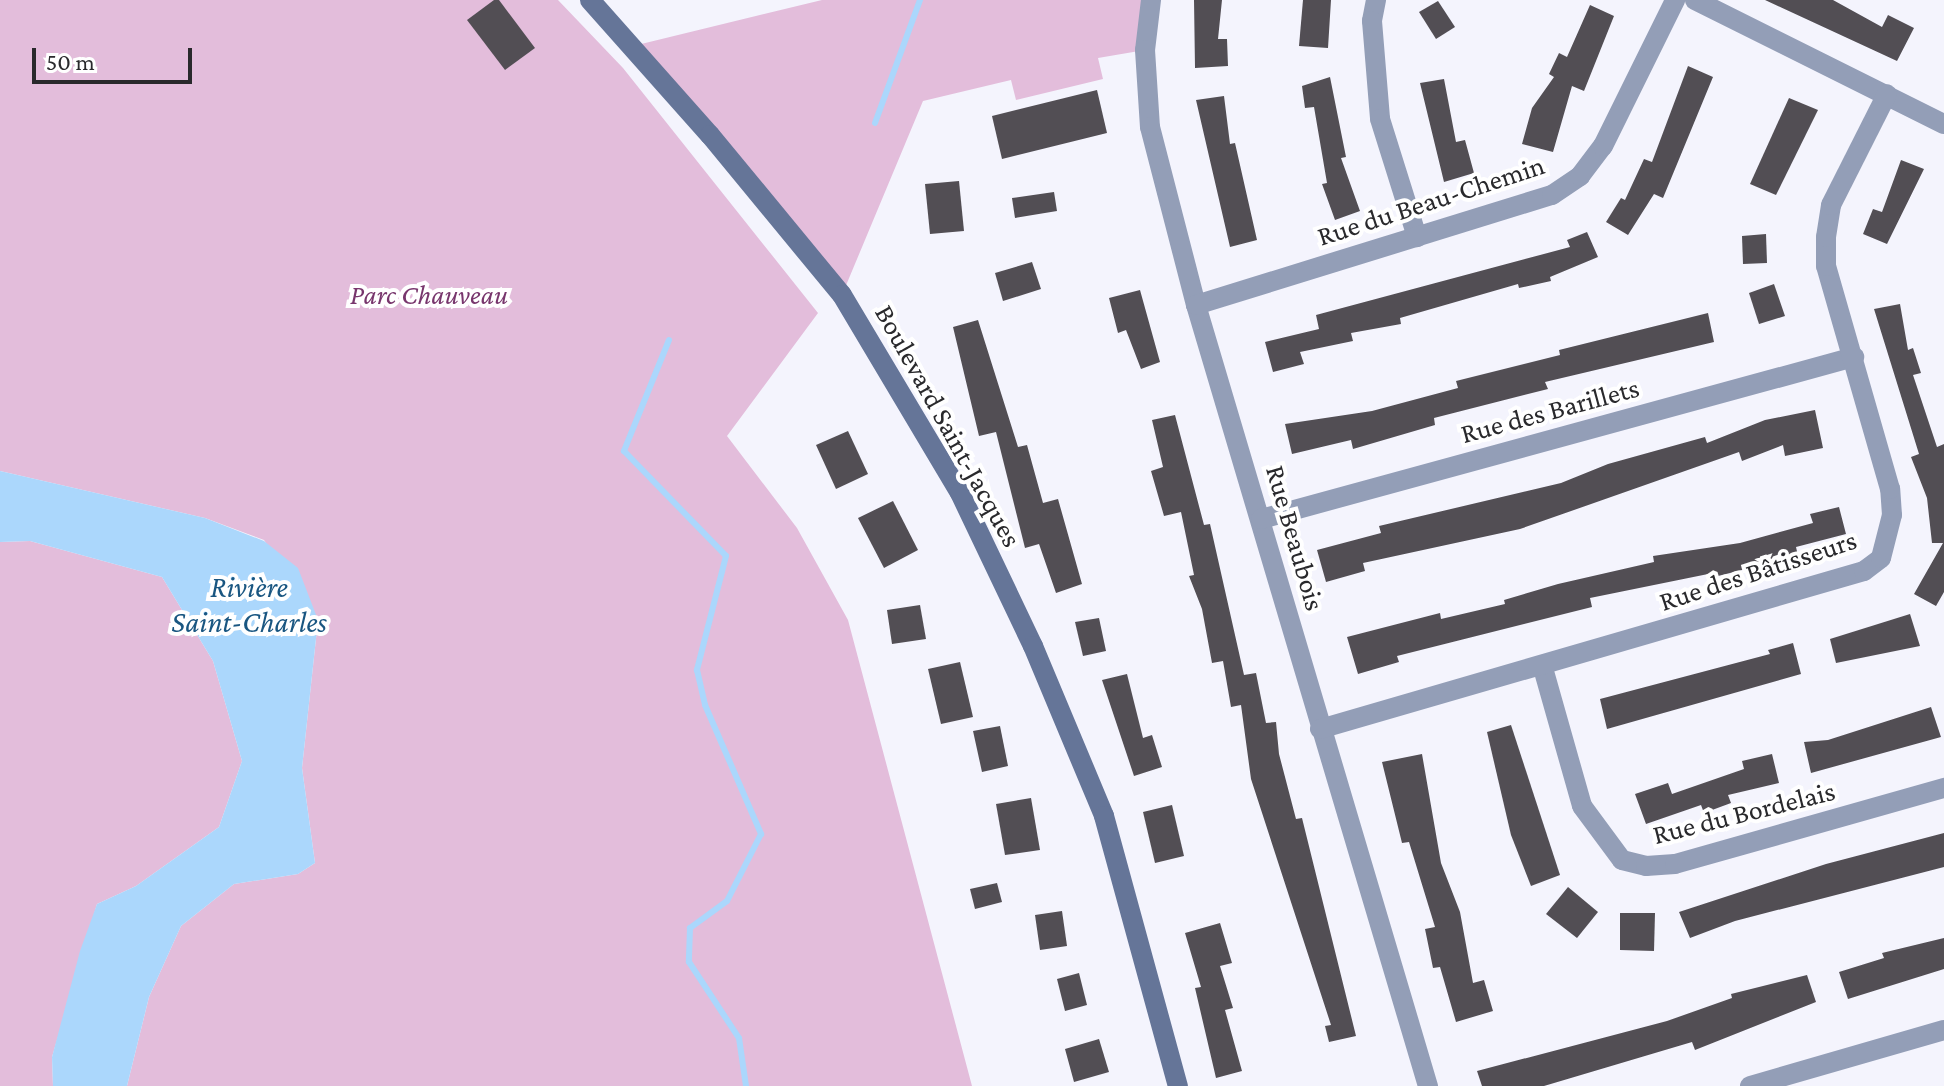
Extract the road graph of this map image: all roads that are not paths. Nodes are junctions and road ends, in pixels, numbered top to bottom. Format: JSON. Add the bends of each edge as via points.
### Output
{"nodes":[{"id":1,"x":590,"y":0,"type":"edge"},
{"id":2,"x":1151,"y":0,"type":"edge"},
{"id":3,"x":1376,"y":0,"type":"edge"},
{"id":4,"x":1675,"y":0,"type":"edge"},
{"id":5,"x":1695,"y":0,"type":"edge"},
{"id":6,"x":1887,"y":94,"type":"junction"},
{"id":7,"x":1944,"y":124,"type":"edge"},
{"id":8,"x":1417,"y":237,"type":"junction"},
{"id":9,"x":1196,"y":305,"type":"junction"},
{"id":10,"x":1854,"y":357,"type":"junction"},
{"id":11,"x":1261,"y":519,"type":"junction"},
{"id":12,"x":1543,"y":668,"type":"junction"},
{"id":13,"x":1320,"y":729,"type":"junction"},
{"id":14,"x":1944,"y":788,"type":"edge"},
{"id":15,"x":1944,"y":1030,"type":"edge"},
{"id":16,"x":1178,"y":1086,"type":"edge"},
{"id":17,"x":1428,"y":1086,"type":"edge"},
{"id":18,"x":1750,"y":1086,"type":"edge"}],
"edges":[{"from":1,"to":16,"type":"street","name":"Boulevard Saint-Jacques","via":[[842,295],[960,493],[1033,646],[1104,816]]},
{"from":2,"to":9,"type":"street","name":"Rue Beaubois","via":[[1145,50],[1150,127]]},
{"from":3,"to":8,"type":"street","via":[[1372,21],[1380,119]]},
{"from":4,"to":8,"type":"street","name":"Rue du Beau-Chemin","via":[[1603,146],[1580,176],[1552,195]]},
{"from":5,"to":6,"type":"street"},
{"from":6,"to":7,"type":"street"},
{"from":6,"to":10,"type":"street","name":"Rue des Bâtisseurs","via":[[1831,205],[1826,237],[1826,266]]},
{"from":8,"to":9,"type":"street","name":"Rue du Beau-Chemin"},
{"from":9,"to":11,"type":"street","name":"Rue Beaubois"},
{"from":10,"to":11,"type":"street","name":"Rue des Barillets"},
{"from":10,"to":12,"type":"street","name":"Rue des Bâtisseurs","via":[[1890,489],[1892,515],[1881,558],[1864,571]]},
{"from":11,"to":13,"type":"street","name":"Rue Beaubois"},
{"from":12,"to":13,"type":"street","name":"Rue des Bâtisseurs"},
{"from":12,"to":14,"type":"street","name":"Rue du Bordelais","via":[[1582,806],[1602,841],[1622,860],[1675,864]]},
{"from":13,"to":17,"type":"street","name":"Rue Beaubois"},
{"from":15,"to":18,"type":"street"}]}
